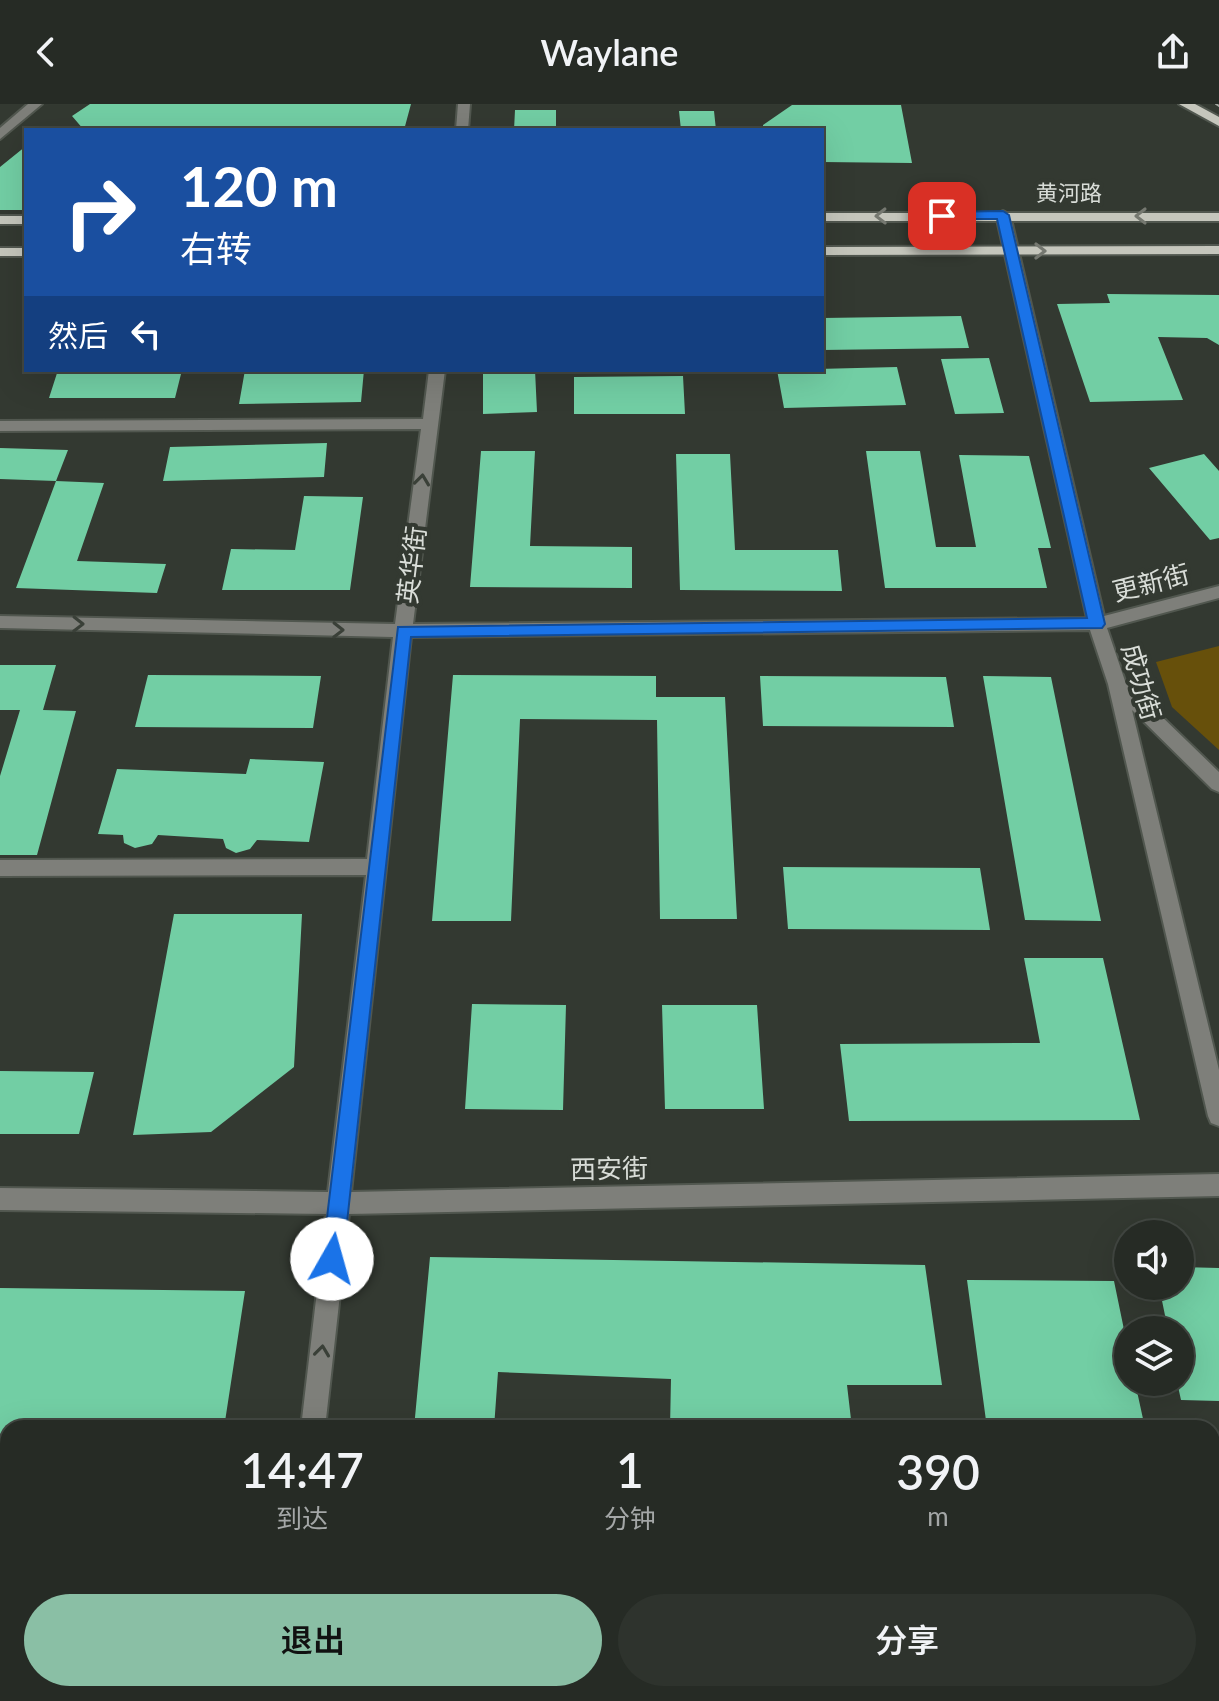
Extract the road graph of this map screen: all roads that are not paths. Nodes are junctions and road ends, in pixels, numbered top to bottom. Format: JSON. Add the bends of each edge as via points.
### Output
{"nodes":[{"id":1,"x":36,"y":104,"type":"edge"},
{"id":2,"x":464,"y":104,"type":"edge"},
{"id":3,"x":1185,"y":104,"type":"edge"},
{"id":4,"x":1219,"y":122,"type":"edge"},
{"id":5,"x":462,"y":128,"type":"edge"},
{"id":6,"x":0,"y":135,"type":"edge"},
{"id":7,"x":1003,"y":215,"type":"junction"},
{"id":8,"x":824,"y":217,"type":"edge"},
{"id":9,"x":1219,"y":217,"type":"edge"},
{"id":10,"x":0,"y":220,"type":"edge"},
{"id":11,"x":24,"y":220,"type":"edge"},
{"id":12,"x":1219,"y":250,"type":"edge"},
{"id":13,"x":824,"y":251,"type":"edge"},
{"id":14,"x":1011,"y":251,"type":"junction"},
{"id":15,"x":0,"y":252,"type":"edge"},
{"id":16,"x":24,"y":252,"type":"edge"},
{"id":17,"x":437,"y":372,"type":"edge"},
{"id":18,"x":430,"y":424,"type":"junction"},
{"id":19,"x":0,"y":426,"type":"edge"},
{"id":20,"x":1219,"y":592,"type":"edge"},
{"id":21,"x":0,"y":622,"type":"edge"},
{"id":22,"x":1097,"y":624,"type":"junction"},
{"id":23,"x":403,"y":631,"type":"junction"},
{"id":24,"x":1117,"y":684,"type":"junction"},
{"id":25,"x":1219,"y":784,"type":"edge"},
{"id":26,"x":377,"y":867,"type":"junction"},
{"id":27,"x":0,"y":868,"type":"edge"},
{"id":28,"x":1219,"y":1116,"type":"edge"},
{"id":29,"x":1219,"y":1185,"type":"edge"},
{"id":30,"x":0,"y":1199,"type":"edge"},
{"id":31,"x":339,"y":1203,"type":"junction"},
{"id":32,"x":314,"y":1420,"type":"edge"}],
"edges":[{"from":1,"to":6,"type":"street"},
{"from":2,"to":5,"type":"street"},
{"from":3,"to":4,"type":"main road"},
{"from":7,"to":8,"type":"main road","name":"黄河路","one_way":true},
{"from":9,"to":7,"type":"main road","name":"黄河路","one_way":true},
{"from":7,"to":14,"type":"street","name":"成功街"},
{"from":10,"to":11,"type":"main road"},
{"from":14,"to":12,"type":"main road","one_way":true},
{"from":13,"to":14,"type":"main road"},
{"from":14,"to":22,"type":"street","name":"成功街"},
{"from":15,"to":16,"type":"main road"},
{"from":17,"to":18,"type":"street","name":"英华街"},
{"from":18,"to":19,"type":"street"},
{"from":23,"to":18,"type":"street","name":"英华街","one_way":true},
{"from":20,"to":22,"type":"street","name":"更新街"},
{"from":21,"to":23,"type":"street","name":"更新街","one_way":true},
{"from":22,"to":23,"type":"street","name":"更新街"},
{"from":22,"to":24,"type":"street","name":"成功街"},
{"from":23,"to":26,"type":"street","name":"英华街"},
{"from":24,"to":25,"type":"street"},
{"from":24,"to":28,"type":"street","name":"成功街"},
{"from":26,"to":27,"type":"street"},
{"from":26,"to":31,"type":"street","name":"英华街"},
{"from":29,"to":31,"type":"street","name":"西安街"},
{"from":30,"to":31,"type":"street","name":"西安街"},
{"from":32,"to":31,"type":"street","name":"英华街","one_way":true}]}
